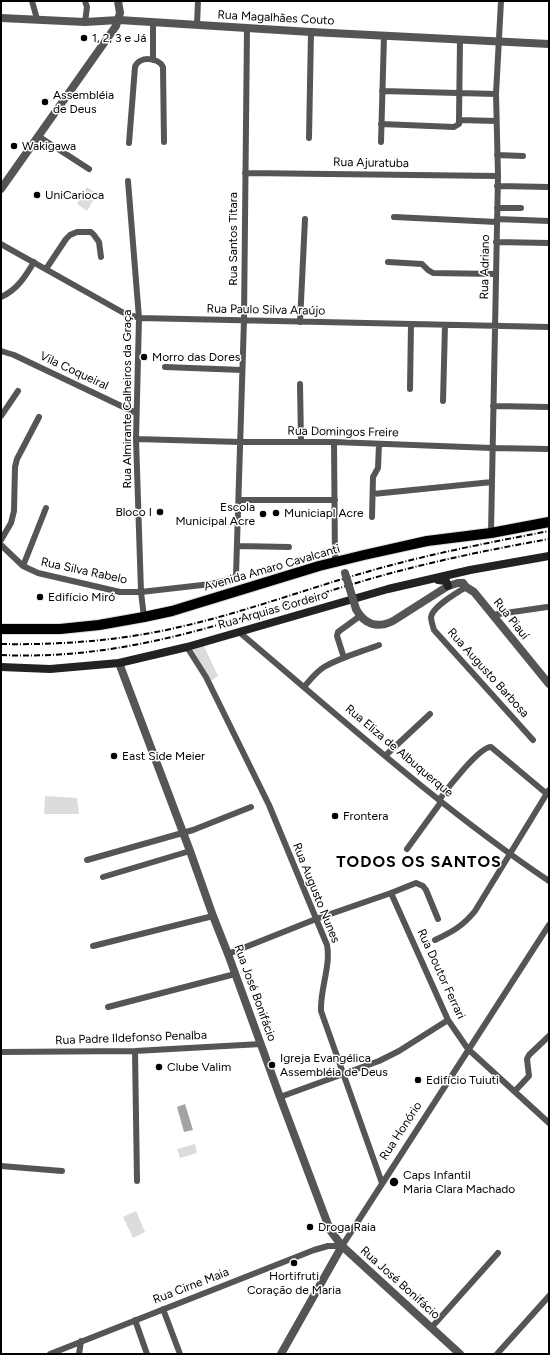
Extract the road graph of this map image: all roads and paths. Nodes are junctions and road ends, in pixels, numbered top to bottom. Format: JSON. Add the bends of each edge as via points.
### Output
{"nodes":[{"id":1,"x":32,"y":1,"type":"edge"},
{"id":2,"x":85,"y":1,"type":"edge"},
{"id":3,"x":118,"y":1,"type":"edge"},
{"id":4,"x":198,"y":1,"type":"edge"},
{"id":5,"x":501,"y":1,"type":"edge"},
{"id":6,"x":1,"y":18,"type":"edge"},
{"id":7,"x":37,"y":19,"type":"junction"},
{"id":8,"x":119,"y":20,"type":"junction"},
{"id":9,"x":85,"y":22,"type":"junction"},
{"id":10,"x":153,"y":23,"type":"junction"},
{"id":11,"x":197,"y":25,"type":"junction"},
{"id":12,"x":247,"y":28,"type":"junction"},
{"id":13,"x":311,"y":32,"type":"junction"},
{"id":14,"x":384,"y":36,"type":"junction"},
{"id":15,"x":460,"y":40,"type":"junction"},
{"id":16,"x":498,"y":42,"type":"junction"},
{"id":17,"x":549,"y":44,"type":"edge"},
{"id":18,"x":153,"y":60,"type":"junction"},
{"id":19,"x":382,"y":91,"type":"junction"},
{"id":20,"x":459,"y":93,"type":"junction"},
{"id":21,"x":496,"y":94,"type":"junction"},
{"id":22,"x":459,"y":120,"type":"junction"},
{"id":23,"x":496,"y":121,"type":"junction"},
{"id":24,"x":380,"y":124,"type":"junction"},
{"id":25,"x":38,"y":136,"type":"junction"},
{"id":26,"x":309,"y":138,"type":"dead end"},
{"id":27,"x":164,"y":142,"type":"dead end"},
{"id":28,"x":381,"y":142,"type":"dead end"},
{"id":29,"x":129,"y":143,"type":"dead end"},
{"id":30,"x":497,"y":155,"type":"junction"},
{"id":31,"x":522,"y":156,"type":"dead end"},
{"id":32,"x":90,"y":169,"type":"dead end"},
{"id":33,"x":245,"y":173,"type":"junction"},
{"id":34,"x":498,"y":176,"type":"junction"},
{"id":35,"x":128,"y":181,"type":"dead end"},
{"id":36,"x":497,"y":186,"type":"junction"},
{"id":37,"x":549,"y":187,"type":"edge"},
{"id":38,"x":1,"y":189,"type":"edge"},
{"id":39,"x":497,"y":208,"type":"junction"},
{"id":40,"x":521,"y":208,"type":"dead end"},
{"id":41,"x":394,"y":217,"type":"dead end"},
{"id":42,"x":305,"y":219,"type":"dead end"},
{"id":43,"x":549,"y":220,"type":"edge"},
{"id":44,"x":497,"y":221,"type":"junction"},
{"id":45,"x":496,"y":242,"type":"junction"},
{"id":46,"x":549,"y":243,"type":"edge"},
{"id":47,"x":1,"y":244,"type":"edge"},
{"id":48,"x":101,"y":257,"type":"dead end"},
{"id":49,"x":34,"y":262,"type":"junction"},
{"id":50,"x":388,"y":262,"type":"dead end"},
{"id":51,"x":46,"y":270,"type":"junction"},
{"id":52,"x":496,"y":274,"type":"junction"},
{"id":53,"x":1,"y":297,"type":"edge"},
{"id":54,"x":139,"y":318,"type":"junction"},
{"id":55,"x":244,"y":320,"type":"junction"},
{"id":56,"x":300,"y":322,"type":"junction"},
{"id":57,"x":412,"y":324,"type":"junction"},
{"id":58,"x":446,"y":325,"type":"junction"},
{"id":59,"x":495,"y":326,"type":"junction"},
{"id":60,"x":549,"y":327,"type":"edge"},
{"id":61,"x":1,"y":351,"type":"edge"},
{"id":62,"x":165,"y":367,"type":"dead end"},
{"id":63,"x":242,"y":370,"type":"junction"},
{"id":64,"x":300,"y":384,"type":"dead end"},
{"id":65,"x":410,"y":389,"type":"dead end"},
{"id":66,"x":18,"y":391,"type":"dead end"},
{"id":67,"x":443,"y":401,"type":"dead end"},
{"id":68,"x":493,"y":406,"type":"junction"},
{"id":69,"x":549,"y":406,"type":"edge"},
{"id":70,"x":136,"y":413,"type":"junction"},
{"id":71,"x":1,"y":416,"type":"edge"},
{"id":72,"x":39,"y":417,"type":"dead end"},
{"id":73,"x":136,"y":439,"type":"junction"},
{"id":74,"x":240,"y":442,"type":"junction"},
{"id":75,"x":301,"y":442,"type":"junction"},
{"id":76,"x":334,"y":442,"type":"junction"},
{"id":77,"x":379,"y":444,"type":"junction"},
{"id":78,"x":492,"y":448,"type":"junction"},
{"id":79,"x":549,"y":448,"type":"edge"},
{"id":80,"x":492,"y":482,"type":"junction"},
{"id":81,"x":373,"y":494,"type":"junction"},
{"id":82,"x":239,"y":500,"type":"junction"},
{"id":83,"x":335,"y":500,"type":"junction"},
{"id":84,"x":46,"y":508,"type":"dead end"},
{"id":85,"x":372,"y":517,"type":"dead end"},
{"id":86,"x":549,"y":522,"type":"edge"},
{"id":87,"x":491,"y":533,"type":"junction"},
{"id":88,"x":1,"y":540,"type":"edge"},
{"id":89,"x":1,"y":545,"type":"edge"},
{"id":90,"x":238,"y":546,"type":"junction"},
{"id":91,"x":290,"y":547,"type":"dead end"},
{"id":92,"x":549,"y":556,"type":"edge"},
{"id":93,"x":338,"y":562,"type":"junction"},
{"id":94,"x":23,"y":566,"type":"junction"},
{"id":95,"x":237,"y":570,"type":"joint"},
{"id":96,"x":470,"y":570,"type":"junction"},
{"id":97,"x":423,"y":581,"type":"junction"},
{"id":98,"x":464,"y":585,"type":"junction"},
{"id":99,"x":448,"y":586,"type":"junction"},
{"id":100,"x":141,"y":592,"type":"junction"},
{"id":101,"x":547,"y":607,"type":"dead end"},
{"id":102,"x":358,"y":612,"type":"junction"},
{"id":103,"x":492,"y":615,"type":"junction"},
{"id":104,"x":144,"y":617,"type":"junction"},
{"id":105,"x":1,"y":629,"type":"edge"},
{"id":106,"x":239,"y":632,"type":"junction"},
{"id":107,"x":379,"y":645,"type":"dead end"},
{"id":108,"x":187,"y":647,"type":"junction"},
{"id":109,"x":344,"y":658,"type":"junction"},
{"id":110,"x":119,"y":663,"type":"junction"},
{"id":111,"x":1,"y":667,"type":"edge"},
{"id":112,"x":549,"y":684,"type":"edge"},
{"id":113,"x":304,"y":687,"type":"junction"},
{"id":114,"x":430,"y":714,"type":"dead end"},
{"id":115,"x":533,"y":740,"type":"dead end"},
{"id":116,"x":386,"y":755,"type":"junction"},
{"id":117,"x":548,"y":792,"type":"edge"},
{"id":118,"x":440,"y":801,"type":"junction"},
{"id":119,"x":251,"y":807,"type":"dead end"},
{"id":120,"x":184,"y":833,"type":"junction"},
{"id":121,"x":407,"y":849,"type":"dead end"},
{"id":122,"x":190,"y":851,"type":"junction"},
{"id":123,"x":509,"y":854,"type":"junction"},
{"id":124,"x":87,"y":860,"type":"dead end"},
{"id":125,"x":103,"y":878,"type":"dead end"},
{"id":126,"x":549,"y":881,"type":"edge"},
{"id":127,"x":391,"y":893,"type":"junction"},
{"id":128,"x":212,"y":916,"type":"junction"},
{"id":129,"x":316,"y":919,"type":"junction"},
{"id":130,"x":438,"y":919,"type":"dead end"},
{"id":131,"x":549,"y":925,"type":"edge"},
{"id":132,"x":435,"y":940,"type":"dead end"},
{"id":133,"x":92,"y":946,"type":"dead end"},
{"id":134,"x":228,"y":954,"type":"junction"},
{"id":135,"x":235,"y":974,"type":"junction"},
{"id":136,"x":108,"y":1007,"type":"dead end"},
{"id":137,"x":448,"y":1020,"type":"junction"},
{"id":138,"x":549,"y":1036,"type":"edge"},
{"id":139,"x":261,"y":1044,"type":"junction"},
{"id":140,"x":468,"y":1049,"type":"junction"},
{"id":141,"x":135,"y":1051,"type":"junction"},
{"id":142,"x":1,"y":1052,"type":"edge"},
{"id":143,"x":344,"y":1074,"type":"junction"},
{"id":144,"x":515,"y":1091,"type":"junction"},
{"id":145,"x":280,"y":1097,"type":"junction"},
{"id":146,"x":549,"y":1123,"type":"edge"},
{"id":147,"x":1,"y":1166,"type":"edge"},
{"id":148,"x":62,"y":1171,"type":"dead end"},
{"id":149,"x":137,"y":1181,"type":"dead end"},
{"id":150,"x":382,"y":1183,"type":"junction"},
{"id":151,"x":342,"y":1246,"type":"junction"},
{"id":152,"x":498,"y":1253,"type":"dead end"},
{"id":153,"x":549,"y":1296,"type":"edge"},
{"id":154,"x":163,"y":1309,"type":"junction"},
{"id":155,"x":135,"y":1320,"type":"junction"},
{"id":156,"x":431,"y":1328,"type":"junction"},
{"id":157,"x":81,"y":1341,"type":"junction"},
{"id":158,"x":50,"y":1354,"type":"edge"},
{"id":159,"x":79,"y":1354,"type":"edge"},
{"id":160,"x":147,"y":1354,"type":"edge"},
{"id":161,"x":180,"y":1354,"type":"edge"},
{"id":162,"x":280,"y":1354,"type":"edge"},
{"id":163,"x":460,"y":1354,"type":"edge"},
{"id":164,"x":497,"y":1354,"type":"edge"}],
"edges":[{"from":1,"to":7,"type":"street"},
{"from":2,"to":9,"type":"street"},
{"from":3,"to":8,"type":"street"},
{"from":4,"to":11,"type":"street"},
{"from":5,"to":16,"type":"street","name":"Rua Adriano"},
{"from":6,"to":7,"type":"street","name":"Rua Magalhães Couto"},
{"from":7,"to":9,"type":"street","name":"Rua Magalhães Couto"},
{"from":8,"to":9,"type":"street","name":"Rua Magalhães Couto"},
{"from":8,"to":10,"type":"street","name":"Rua Magalhães Couto"},
{"from":8,"to":25,"type":"street"},
{"from":10,"to":11,"type":"street","name":"Rua Magalhães Couto"},
{"from":10,"to":18,"type":"street"},
{"from":11,"to":12,"type":"street","name":"Rua Magalhães Couto"},
{"from":12,"to":13,"type":"street","name":"Rua Magalhães Couto"},
{"from":12,"to":33,"type":"street","name":"Rua Santos Titara"},
{"from":13,"to":14,"type":"street","name":"Rua Magalhães Couto"},
{"from":13,"to":26,"type":"street"},
{"from":14,"to":15,"type":"street","name":"Rua Magalhães Couto"},
{"from":14,"to":19,"type":"street"},
{"from":15,"to":16,"type":"street","name":"Rua Magalhães Couto"},
{"from":15,"to":20,"type":"street"},
{"from":16,"to":17,"type":"street","name":"Rua Magalhães Couto"},
{"from":16,"to":21,"type":"street","name":"Rua Adriano"},
{"from":18,"to":27,"type":"street","via":[[161,64],[163,70]]},
{"from":18,"to":29,"type":"street","via":[[142,59],[135,67]]},
{"from":19,"to":20,"type":"street"},
{"from":19,"to":24,"type":"street"},
{"from":20,"to":21,"type":"street"},
{"from":20,"to":22,"type":"street"},
{"from":21,"to":23,"type":"street","name":"Rua Adriano"},
{"from":22,"to":23,"type":"street"},
{"from":22,"to":24,"type":"street","via":[[459,124],[454,127]]},
{"from":23,"to":30,"type":"street","name":"Rua Adriano"},
{"from":24,"to":28,"type":"street"},
{"from":25,"to":32,"type":"street"},
{"from":25,"to":38,"type":"street"},
{"from":30,"to":31,"type":"street"},
{"from":30,"to":34,"type":"street","name":"Rua Adriano"},
{"from":33,"to":34,"type":"street","name":"Rua Ajuratuba"},
{"from":33,"to":55,"type":"street","name":"Rua Santos Titara"},
{"from":34,"to":36,"type":"street","name":"Rua Adriano"},
{"from":35,"to":54,"type":"street","name":"Rua Almirante Calheiros da Graça"},
{"from":36,"to":37,"type":"street"},
{"from":36,"to":39,"type":"street","name":"Rua Adriano"},
{"from":39,"to":40,"type":"street"},
{"from":39,"to":44,"type":"street","name":"Rua Adriano"},
{"from":41,"to":44,"type":"street"},
{"from":42,"to":56,"type":"street"},
{"from":43,"to":44,"type":"street"},
{"from":44,"to":45,"type":"street","name":"Rua Adriano"},
{"from":45,"to":46,"type":"street"},
{"from":45,"to":52,"type":"street","name":"Rua Adriano"},
{"from":47,"to":49,"type":"street","name":"Rua Paulo Silva Araújo"},
{"from":48,"to":51,"type":"street","via":[[99,242],[94,235],[91,232],[77,232],[66,239]]},
{"from":49,"to":51,"type":"street","name":"Rua Paulo Silva Araújo"},
{"from":49,"to":53,"type":"street","via":[[19,285]]},
{"from":50,"to":52,"type":"street","via":[[422,264],[432,273]]},
{"from":51,"to":54,"type":"street","name":"Rua Paulo Silva Araújo","via":[[122,312]]},
{"from":52,"to":59,"type":"street","name":"Rua Adriano"},
{"from":54,"to":55,"type":"street","name":"Rua Paulo Silva Araújo"},
{"from":54,"to":70,"type":"street","name":"Rua Almirante Calheiros da Graça"},
{"from":55,"to":56,"type":"street","name":"Rua Paulo Silva Araújo"},
{"from":55,"to":63,"type":"street","name":"Rua Santos Titara"},
{"from":56,"to":57,"type":"street","name":"Rua Paulo Silva Araújo"},
{"from":57,"to":58,"type":"street","name":"Rua Paulo Silva Araújo"},
{"from":57,"to":65,"type":"street"},
{"from":58,"to":59,"type":"street","name":"Rua Paulo Silva Araújo"},
{"from":58,"to":67,"type":"street"},
{"from":59,"to":60,"type":"street","name":"Rua Paulo Silva Araújo"},
{"from":59,"to":68,"type":"street","name":"Rua Adriano"},
{"from":61,"to":70,"type":"street","name":"Vila Coqueiral"},
{"from":62,"to":63,"type":"street"},
{"from":63,"to":74,"type":"street","name":"Rua Santos Titara"},
{"from":64,"to":75,"type":"street"},
{"from":66,"to":71,"type":"street"},
{"from":68,"to":69,"type":"street"},
{"from":68,"to":78,"type":"street","name":"Rua Adriano"},
{"from":70,"to":73,"type":"street","name":"Rua Almirante Calheiros da Graça"},
{"from":72,"to":88,"type":"street","via":[[16,459],[14,511],[11,523]]},
{"from":73,"to":74,"type":"street","name":"Rua Domingos Freire"},
{"from":73,"to":100,"type":"street","name":"Rua Almirante Calheiros da Graça"},
{"from":74,"to":75,"type":"street","name":"Rua Domingos Freire"},
{"from":74,"to":82,"type":"street","name":"Rua Santos Titara"},
{"from":75,"to":76,"type":"street","name":"Rua Domingos Freire"},
{"from":76,"to":77,"type":"street","name":"Rua Domingos Freire"},
{"from":76,"to":83,"type":"street"},
{"from":77,"to":78,"type":"street","name":"Rua Domingos Freire"},
{"from":77,"to":81,"type":"street","via":[[378,468],[373,477]]},
{"from":78,"to":79,"type":"street","name":"Rua Domingos Freire"},
{"from":78,"to":80,"type":"street","name":"Rua Adriano"},
{"from":80,"to":81,"type":"street"},
{"from":80,"to":87,"type":"street","name":"Rua Adriano"},
{"from":81,"to":85,"type":"street"},
{"from":82,"to":83,"type":"street"},
{"from":82,"to":90,"type":"street","name":"Rua Santos Titara"},
{"from":83,"to":93,"type":"street"},
{"from":84,"to":94,"type":"street"},
{"from":86,"to":87,"type":"main road","name":"Avenida Amaro Cavalcanti"},
{"from":87,"to":93,"type":"main road","name":"Avenida Amaro Cavalcanti","via":[[427,541]]},
{"from":89,"to":94,"type":"street","name":"Rua Silva Rabelo"},
{"from":90,"to":91,"type":"street"},
{"from":90,"to":95,"type":"street","name":"Rua Santos Titara"},
{"from":92,"to":96,"type":"main road","name":"Rua Arquias Cordeiro"},
{"from":93,"to":102,"type":"street","bridge":true,"via":[[345,573]]},
{"from":93,"to":104,"type":"main road","name":"Avenida Amaro Cavalcanti"},
{"from":94,"to":100,"type":"street","name":"Rua Silva Rabelo","via":[[38,574],[62,580],[120,592]]},
{"from":95,"to":100,"type":"street","name":"Rua Silva Rabelo","via":[[232,579],[225,581]]},
{"from":96,"to":97,"type":"main road","name":"Rua Arquias Cordeiro"},
{"from":96,"to":98,"type":"street","via":[[464,579]]},
{"from":97,"to":99,"type":"main road","via":[[444,580]]},
{"from":97,"to":106,"type":"main road","name":"Rua Arquias Cordeiro"},
{"from":98,"to":99,"type":"street","via":[[458,583]]},
{"from":98,"to":103,"type":"street","name":"Rua Piauí","via":[[474,592]]},
{"from":98,"to":115,"type":"street","name":"Rua Augusto Barbosa","via":[[433,612],[431,618],[434,630]]},
{"from":99,"to":102,"type":"street","via":[[389,624],[368,623]]},
{"from":100,"to":104,"type":"street","name":"Rua Almirante Calheiros da Graça"},
{"from":101,"to":103,"type":"street"},
{"from":102,"to":109,"type":"street","via":[[338,632]]},
{"from":103,"to":112,"type":"street","name":"Rua Piauí"},
{"from":104,"to":105,"type":"main road","name":"Avenida Amaro Cavalcanti","via":[[60,629]]},
{"from":106,"to":108,"type":"main road","name":"Rua Arquias Cordeiro"},
{"from":106,"to":113,"type":"street","name":"Rua Eliza de Albuquerque"},
{"from":107,"to":109,"type":"street"},
{"from":108,"to":110,"type":"main road","name":"Rua Arquias Cordeiro"},
{"from":108,"to":129,"type":"street","name":"Rua Augusto Nunes","via":[[206,677],[259,782]]},
{"from":109,"to":113,"type":"street","via":[[324,667]]},
{"from":110,"to":111,"type":"main road","name":"Rua Arquias Cordeiro","via":[[50,669]]},
{"from":110,"to":120,"type":"street","name":"Rua José Bonifácio"},
{"from":113,"to":116,"type":"street","name":"Rua Eliza de Albuquerque"},
{"from":114,"to":116,"type":"street"},
{"from":116,"to":118,"type":"street","name":"Rua Eliza de Albuquerque"},
{"from":117,"to":118,"type":"street","via":[[491,747],[485,748],[465,768],[450,784]]},
{"from":117,"to":123,"type":"street"},
{"from":118,"to":121,"type":"street"},
{"from":118,"to":123,"type":"street","name":"Rua Eliza de Albuquerque"},
{"from":119,"to":120,"type":"street"},
{"from":120,"to":122,"type":"street","name":"Rua José Bonifácio"},
{"from":120,"to":124,"type":"street"},
{"from":122,"to":125,"type":"street"},
{"from":122,"to":128,"type":"street","name":"Rua José Bonifácio"},
{"from":123,"to":126,"type":"street","name":"Rua Eliza de Albuquerque"},
{"from":123,"to":132,"type":"street","via":[[466,922]]},
{"from":127,"to":129,"type":"street"},
{"from":127,"to":130,"type":"street","via":[[420,884],[426,890]]},
{"from":127,"to":137,"type":"street","name":"Rua Doutor Ferrari"},
{"from":128,"to":133,"type":"street"},
{"from":128,"to":134,"type":"street","name":"Rua José Bonifácio"},
{"from":129,"to":134,"type":"street"},
{"from":129,"to":143,"type":"street","name":"Rua Augusto Nunes","via":[[327,945],[328,955],[321,1011]]},
{"from":131,"to":140,"type":"street","name":"Rua Honório"},
{"from":134,"to":135,"type":"street","name":"Rua José Bonifácio"},
{"from":135,"to":136,"type":"street"},
{"from":135,"to":139,"type":"street","name":"Rua José Bonifácio"},
{"from":137,"to":140,"type":"street","name":"Rua Doutor Ferrari"},
{"from":137,"to":143,"type":"street","via":[[399,1052]]},
{"from":138,"to":144,"type":"street","via":[[529,1055],[526,1063],[529,1076]]},
{"from":139,"to":141,"type":"street","name":"Rua Padre Ildefonso Penalba"},
{"from":139,"to":145,"type":"street","name":"Rua José Bonifácio"},
{"from":140,"to":144,"type":"street","name":"Rua Doutor Ferrari"},
{"from":140,"to":150,"type":"street","name":"Rua Honório"},
{"from":141,"to":142,"type":"street","name":"Rua Padre Ildefonso Penalba"},
{"from":141,"to":149,"type":"street"},
{"from":143,"to":145,"type":"street"},
{"from":143,"to":150,"type":"street","name":"Rua Augusto Nunes"},
{"from":144,"to":146,"type":"street","name":"Rua Doutor Ferrari"},
{"from":145,"to":151,"type":"street","name":"Rua José Bonifácio","via":[[324,1216],[334,1237]]},
{"from":147,"to":148,"type":"street"},
{"from":150,"to":151,"type":"street","name":"Rua Honório"},
{"from":151,"to":154,"type":"street","name":"Rua Cirne Maia","via":[[321,1247]]},
{"from":151,"to":156,"type":"street","name":"Rua José Bonifácio"},
{"from":151,"to":162,"type":"street","name":"Rua Honório"},
{"from":152,"to":156,"type":"street"},
{"from":153,"to":164,"type":"street"},
{"from":154,"to":155,"type":"street","name":"Rua Cirne Maia"},
{"from":154,"to":161,"type":"street"},
{"from":155,"to":157,"type":"street","name":"Rua Cirne Maia"},
{"from":155,"to":160,"type":"street"},
{"from":156,"to":163,"type":"street","name":"Rua José Bonifácio"},
{"from":157,"to":158,"type":"street","name":"Rua Cirne Maia"},
{"from":157,"to":159,"type":"street"}]}
